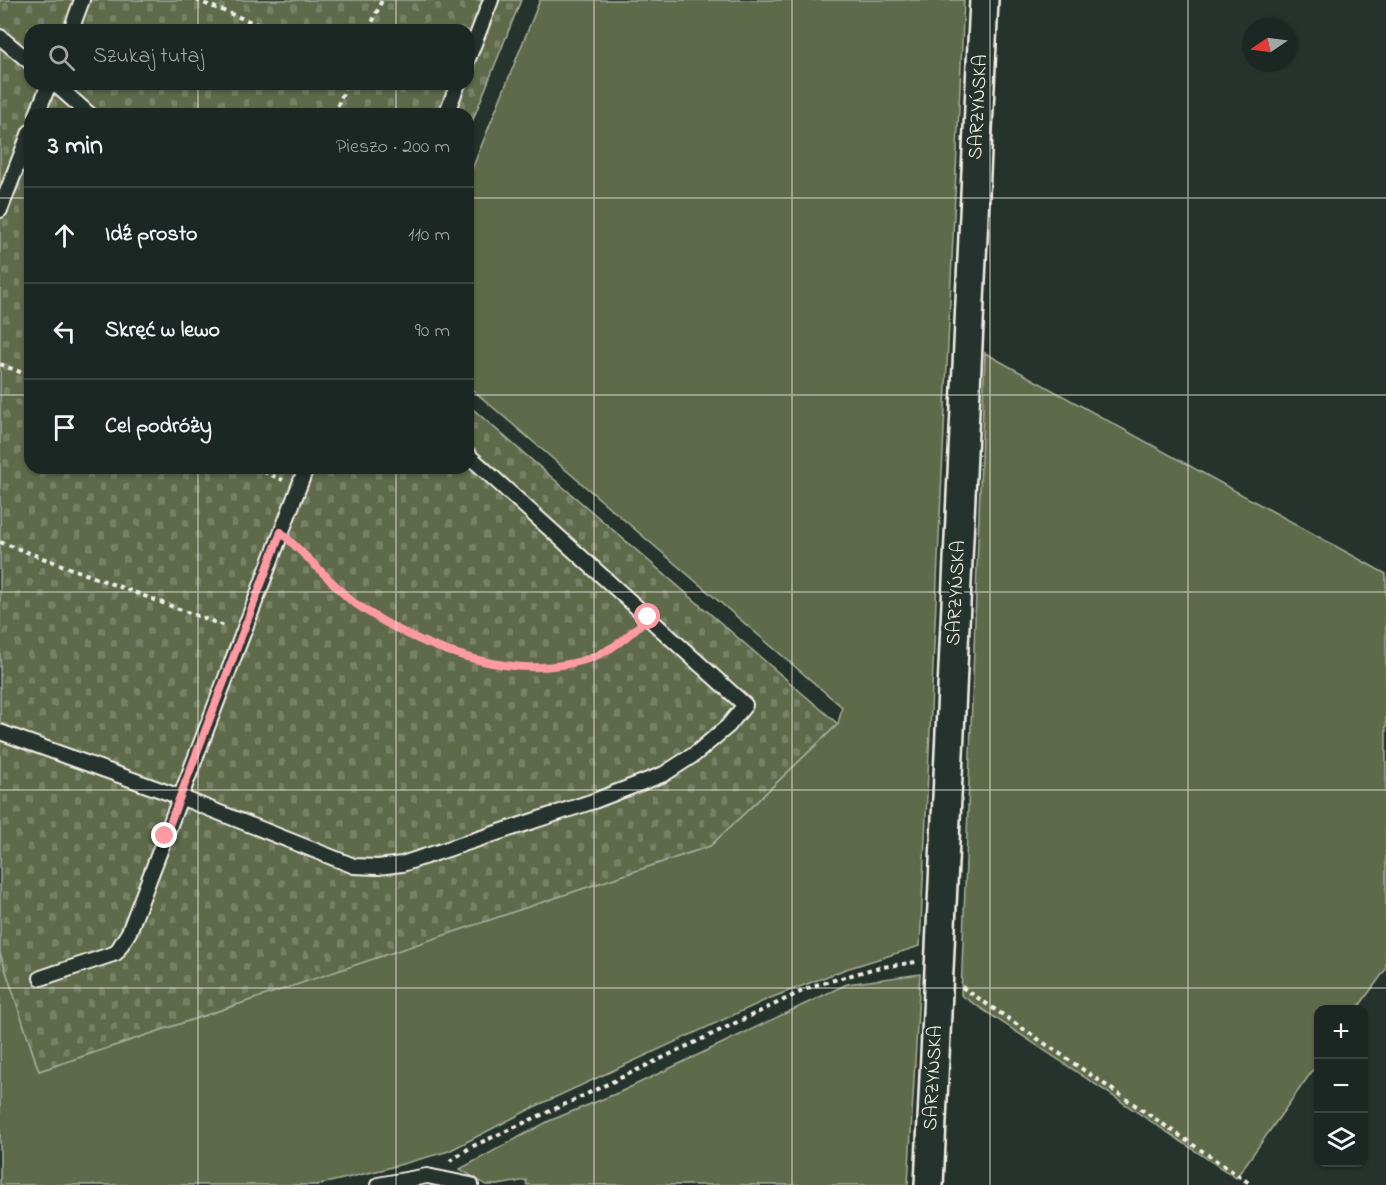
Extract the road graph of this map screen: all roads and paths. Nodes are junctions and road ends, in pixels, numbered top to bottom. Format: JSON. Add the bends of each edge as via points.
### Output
{"nodes":[{"id":1,"x":82,"y":0,"type":"edge"},
{"id":2,"x":196,"y":0,"type":"edge"},
{"id":3,"x":382,"y":0,"type":"edge"},
{"id":4,"x":491,"y":0,"type":"edge"},
{"id":5,"x":984,"y":0,"type":"edge"},
{"id":6,"x":73,"y":24,"type":"edge"},
{"id":7,"x":256,"y":24,"type":"edge"},
{"id":8,"x":372,"y":24,"type":"edge"},
{"id":9,"x":0,"y":37,"type":"edge"},
{"id":10,"x":474,"y":44,"type":"edge"},
{"id":11,"x":24,"y":58,"type":"edge"},
{"id":12,"x":47,"y":90,"type":"edge"},
{"id":13,"x":62,"y":90,"type":"edge"},
{"id":14,"x":344,"y":90,"type":"edge"},
{"id":15,"x":456,"y":90,"type":"edge"},
{"id":16,"x":40,"y":108,"type":"edge"},
{"id":17,"x":83,"y":108,"type":"edge"},
{"id":18,"x":337,"y":108,"type":"edge"},
{"id":19,"x":448,"y":108,"type":"edge"},
{"id":20,"x":24,"y":148,"type":"edge"},
{"id":21,"x":0,"y":210,"type":"edge"},
{"id":22,"x":0,"y":364,"type":"edge"},
{"id":23,"x":24,"y":374,"type":"edge"},
{"id":24,"x":474,"y":460,"type":"edge"},
{"id":25,"x":269,"y":474,"type":"edge"},
{"id":26,"x":303,"y":474,"type":"edge"},
{"id":27,"x":298,"y":486,"type":"junction"},
{"id":28,"x":281,"y":532,"type":"junction"},
{"id":29,"x":0,"y":542,"type":"edge"},
{"id":30,"x":648,"y":617,"type":"junction"},
{"id":31,"x":241,"y":633,"type":"junction"},
{"id":32,"x":0,"y":732,"type":"edge"},
{"id":33,"x":180,"y":797,"type":"junction"},
{"id":34,"x":939,"y":964,"type":"junction"},
{"id":35,"x":41,"y":978,"type":"dead end"},
{"id":36,"x":427,"y":1176,"type":"junction"},
{"id":37,"x":378,"y":1185,"type":"edge"},
{"id":38,"x":471,"y":1185,"type":"edge"},
{"id":39,"x":929,"y":1185,"type":"edge"},
{"id":40,"x":1252,"y":1185,"type":"edge"}],
"edges":[{"from":1,"to":6,"type":"lane"},
{"from":2,"to":7,"type":"path"},
{"from":3,"to":8,"type":"path"},
{"from":4,"to":10,"type":"lane"},
{"from":5,"to":34,"type":"street","name":"SARZYŃSKA"},
{"from":9,"to":11,"type":"lane"},
{"from":12,"to":16,"type":"lane"},
{"from":13,"to":17,"type":"lane"},
{"from":14,"to":18,"type":"path"},
{"from":15,"to":19,"type":"lane"},
{"from":20,"to":21,"type":"lane"},
{"from":22,"to":23,"type":"path"},
{"from":24,"to":30,"type":"lane"},
{"from":25,"to":27,"type":"path"},
{"from":26,"to":27,"type":"lane"},
{"from":27,"to":28,"type":"lane"},
{"from":28,"to":30,"type":"path","via":[[351,601],[437,647],[498,665],[545,668],[586,660],[626,639]]},
{"from":28,"to":31,"type":"lane"},
{"from":29,"to":31,"type":"path"},
{"from":30,"to":33,"type":"lane","via":[[745,705],[728,726],[695,754],[664,774],[632,787],[402,864],[378,867],[354,866]]},
{"from":31,"to":33,"type":"lane"},
{"from":32,"to":33,"type":"lane"},
{"from":33,"to":35,"type":"lane","via":[[129,932],[116,953]]},
{"from":34,"to":36,"type":"path","via":[[876,968],[813,986],[471,1147]]},
{"from":34,"to":39,"type":"street","name":"SARZYŃSKA"},
{"from":34,"to":40,"type":"path"},
{"from":36,"to":37,"type":"lane"},
{"from":36,"to":38,"type":"lane"}]}
